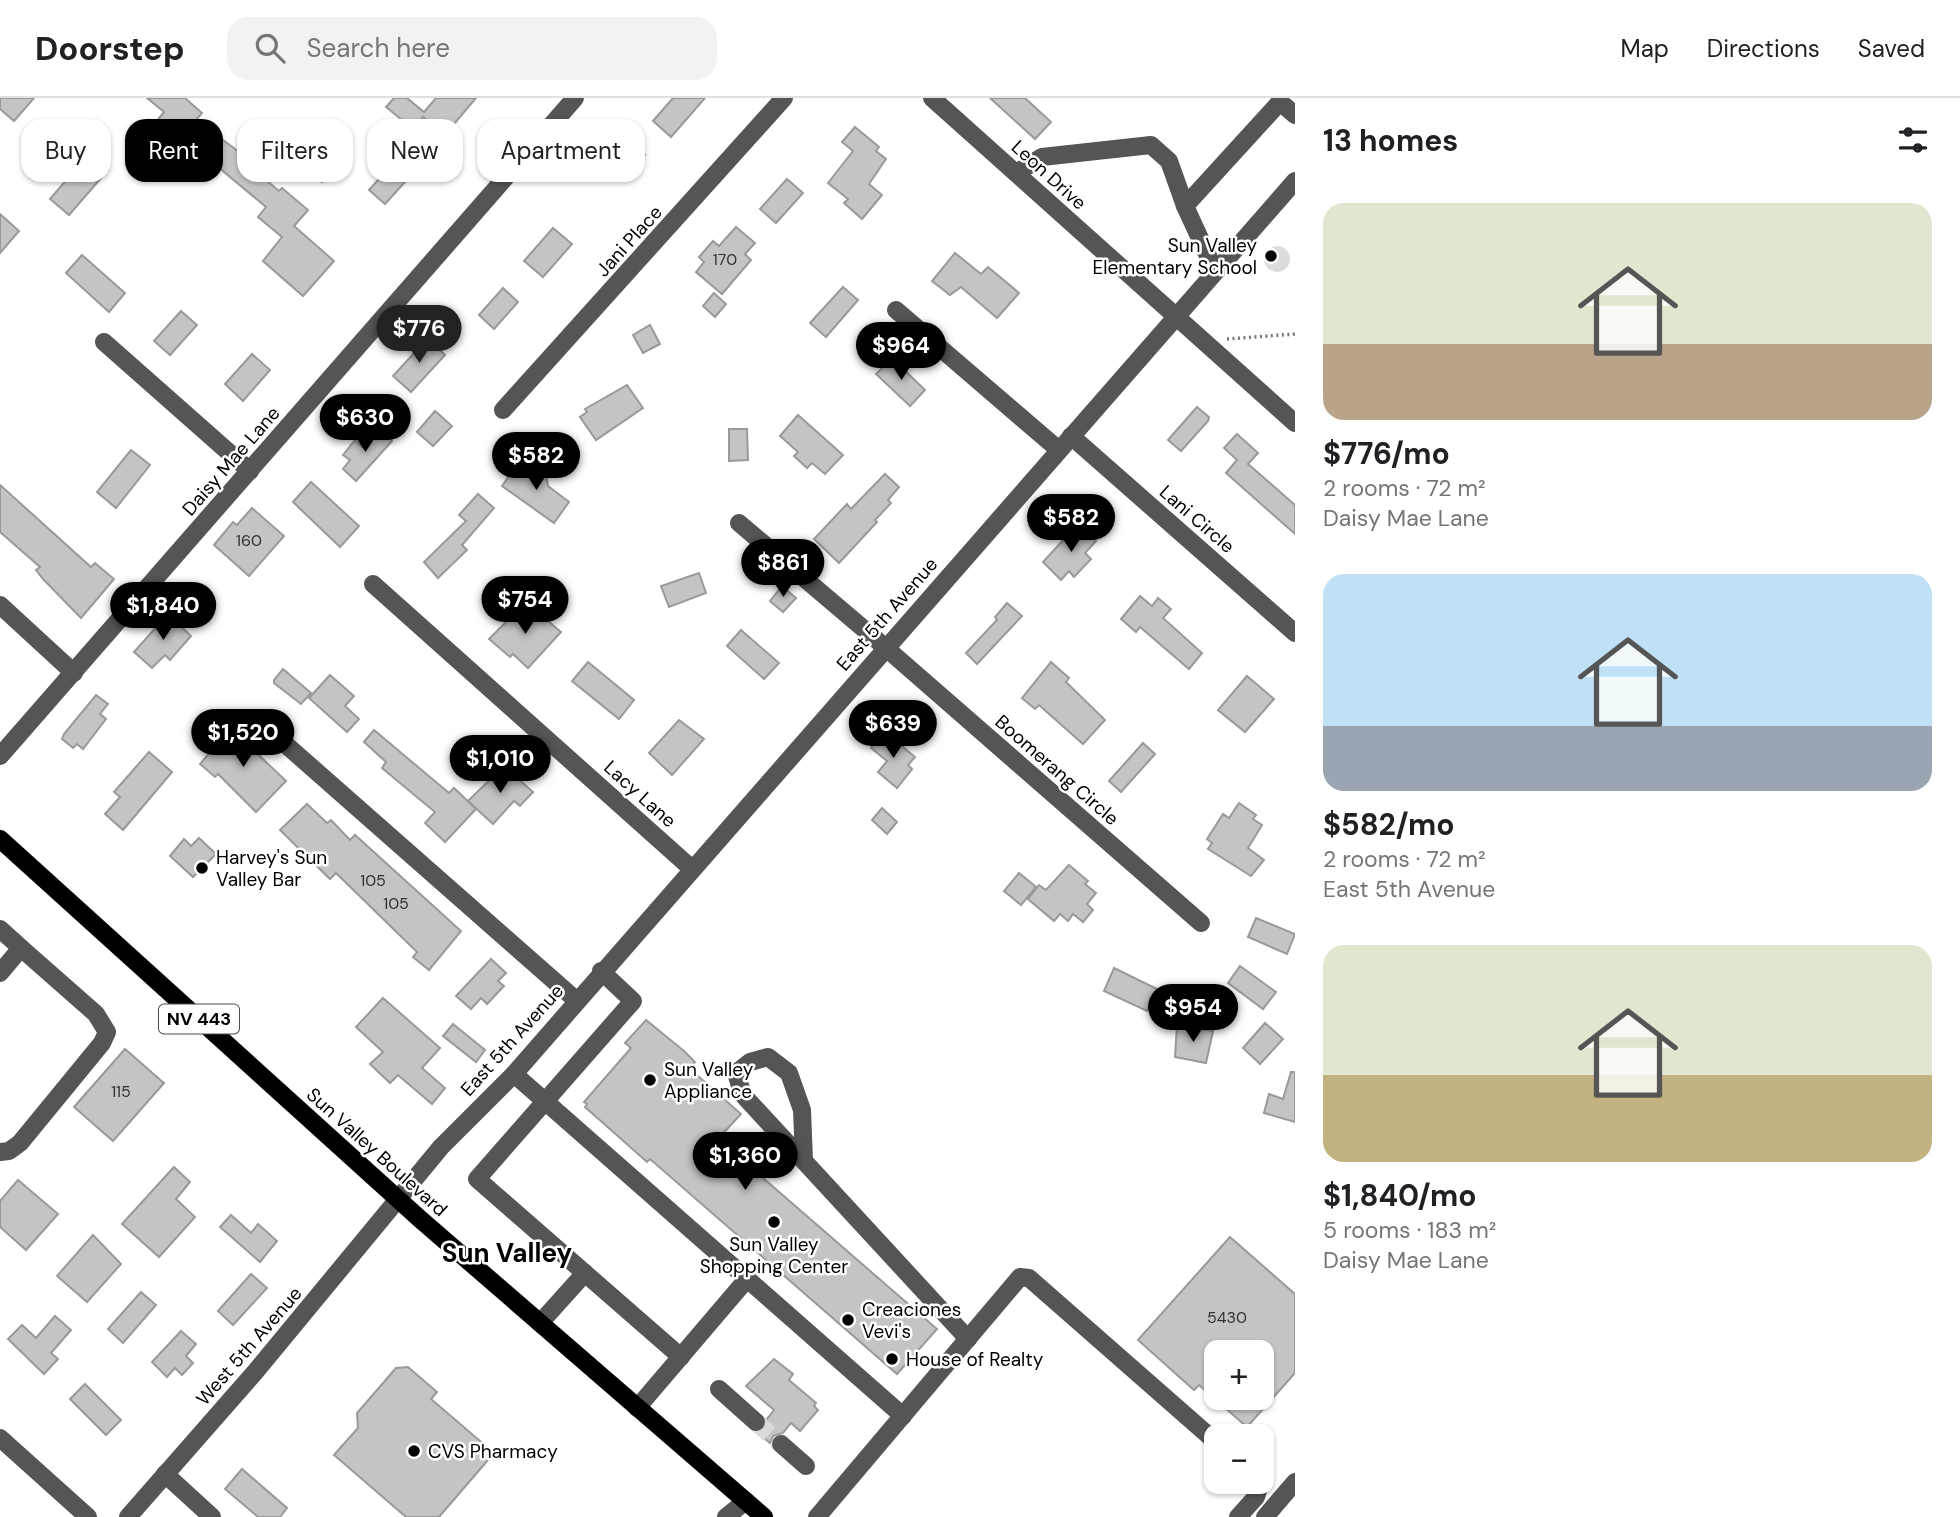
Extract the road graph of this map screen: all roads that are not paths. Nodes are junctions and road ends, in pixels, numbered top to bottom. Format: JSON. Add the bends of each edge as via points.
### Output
{"nodes":[{"id":1,"x":575,"y":98,"type":"edge"},
{"id":2,"x":784,"y":98,"type":"edge"},
{"id":3,"x":932,"y":98,"type":"edge"},
{"id":4,"x":1295,"y":115,"type":"edge"},
{"id":5,"x":1016,"y":173,"type":"junction"},
{"id":6,"x":1295,"y":181,"type":"edge"},
{"id":7,"x":1185,"y":206,"type":"junction"},
{"id":8,"x":1215,"y":271,"type":"junction"},
{"id":9,"x":896,"y":310,"type":"dead end"},
{"id":10,"x":1175,"y":317,"type":"junction"},
{"id":11,"x":104,"y":342,"type":"dead end"},
{"id":12,"x":503,"y":410,"type":"dead end"},
{"id":13,"x":1295,"y":423,"type":"edge"},
{"id":14,"x":1071,"y":436,"type":"junction"},
{"id":15,"x":1059,"y":450,"type":"junction"},
{"id":16,"x":250,"y":471,"type":"junction"},
{"id":17,"x":738,"y":523,"type":"dead end"},
{"id":18,"x":373,"y":584,"type":"dead end"},
{"id":19,"x":0,"y":605,"type":"edge"},
{"id":20,"x":1295,"y":633,"type":"edge"},
{"id":21,"x":884,"y":649,"type":"junction"},
{"id":22,"x":74,"y":673,"type":"junction"},
{"id":23,"x":259,"y":721,"type":"dead end"},
{"id":24,"x":0,"y":756,"type":"edge"},
{"id":25,"x":0,"y":839,"type":"edge"},
{"id":26,"x":691,"y":868,"type":"junction"},
{"id":27,"x":1201,"y":923,"type":"dead end"},
{"id":28,"x":0,"y":929,"type":"edge"},
{"id":29,"x":21,"y":948,"type":"junction"},
{"id":30,"x":601,"y":971,"type":"junction"},
{"id":31,"x":0,"y":973,"type":"edge"},
{"id":32,"x":576,"y":1000,"type":"junction"},
{"id":33,"x":514,"y":1074,"type":"junction"},
{"id":34,"x":544,"y":1102,"type":"junction"},
{"id":35,"x":0,"y":1152,"type":"edge"},
{"id":36,"x":804,"y":1160,"type":"junction"},
{"id":37,"x":398,"y":1200,"type":"junction"},
{"id":38,"x":585,"y":1273,"type":"junction"},
{"id":39,"x":747,"y":1279,"type":"junction"},
{"id":40,"x":540,"y":1323,"type":"junction"},
{"id":41,"x":968,"y":1339,"type":"junction"},
{"id":42,"x":681,"y":1357,"type":"junction"},
{"id":43,"x":719,"y":1390,"type":"dead end"},
{"id":44,"x":637,"y":1408,"type":"junction"},
{"id":45,"x":903,"y":1416,"type":"junction"},
{"id":46,"x":756,"y":1422,"type":"tunnel mouth"},
{"id":47,"x":1204,"y":1431,"type":"edge"},
{"id":48,"x":0,"y":1438,"type":"edge"},
{"id":49,"x":781,"y":1444,"type":"tunnel mouth"},
{"id":50,"x":806,"y":1466,"type":"dead end"},
{"id":51,"x":165,"y":1474,"type":"junction"},
{"id":52,"x":1295,"y":1482,"type":"edge"},
{"id":53,"x":1257,"y":1494,"type":"edge"},
{"id":54,"x":746,"y":1501,"type":"junction"},
{"id":55,"x":88,"y":1517,"type":"edge"},
{"id":56,"x":128,"y":1517,"type":"edge"},
{"id":57,"x":212,"y":1517,"type":"edge"},
{"id":58,"x":726,"y":1517,"type":"edge"},
{"id":59,"x":764,"y":1517,"type":"edge"},
{"id":60,"x":817,"y":1517,"type":"edge"},
{"id":61,"x":1238,"y":1517,"type":"edge"},
{"id":62,"x":1265,"y":1517,"type":"edge"}],
"edges":[{"from":1,"to":16,"type":"street","name":"Daisy Mae Lane"},
{"from":2,"to":12,"type":"street","name":"Jani Place"},
{"from":3,"to":5,"type":"street","name":"Leon Drive"},
{"from":4,"to":7,"type":"street","via":[[1280,102]]},
{"from":5,"to":7,"type":"street","via":[[1042,157],[1151,145],[1169,161]]},
{"from":5,"to":10,"type":"street","name":"Leon Drive"},
{"from":6,"to":8,"type":"street","name":"East 5th Avenue"},
{"from":7,"to":8,"type":"street"},
{"from":8,"to":10,"type":"street","name":"East 5th Avenue"},
{"from":9,"to":15,"type":"street"},
{"from":10,"to":13,"type":"street","name":"Leon Drive"},
{"from":10,"to":14,"type":"street","name":"East 5th Avenue"},
{"from":11,"to":16,"type":"street"},
{"from":14,"to":15,"type":"street","name":"East 5th Avenue"},
{"from":14,"to":20,"type":"street","name":"Lani Circle"},
{"from":15,"to":21,"type":"street","name":"East 5th Avenue"},
{"from":16,"to":22,"type":"street","name":"Daisy Mae Lane"},
{"from":17,"to":21,"type":"street","name":"Boomerang Circle"},
{"from":18,"to":26,"type":"street","name":"Lacy Lane"},
{"from":19,"to":22,"type":"street"},
{"from":21,"to":26,"type":"street","name":"East 5th Avenue"},
{"from":21,"to":27,"type":"street","name":"Boomerang Circle"},
{"from":22,"to":24,"type":"street","name":"Daisy Mae Lane"},
{"from":23,"to":32,"type":"street"},
{"from":25,"to":37,"type":"main road","name":"Sun Valley Boulevard","number":"NV 443"},
{"from":26,"to":30,"type":"street","name":"East 5th Avenue"},
{"from":28,"to":29,"type":"street"},
{"from":29,"to":31,"type":"street"},
{"from":29,"to":35,"type":"street","via":[[96,1014],[107,1032],[20,1143]]},
{"from":30,"to":32,"type":"street","name":"East 5th Avenue"},
{"from":30,"to":34,"type":"street","via":[[633,1000]]},
{"from":32,"to":33,"type":"street","name":"East 5th Avenue"},
{"from":33,"to":34,"type":"street"},
{"from":33,"to":37,"type":"street","name":"East 5th Avenue","via":[[441,1147]]},
{"from":34,"to":38,"type":"street","via":[[477,1179]]},
{"from":34,"to":39,"type":"street"},
{"from":36,"to":36,"type":"street","via":[[743,1095],[736,1073],[750,1062],[768,1058],[789,1073],[802,1110]]},
{"from":36,"to":41,"type":"street"},
{"from":37,"to":40,"type":"main road","name":"Sun Valley Boulevard","number":"NV 443"},
{"from":37,"to":51,"type":"street","name":"West 5th Avenue"},
{"from":38,"to":40,"type":"street"},
{"from":38,"to":42,"type":"street"},
{"from":39,"to":42,"type":"street"},
{"from":39,"to":45,"type":"street"},
{"from":40,"to":44,"type":"main road","name":"Sun Valley Boulevard","number":"NV 443"},
{"from":41,"to":45,"type":"street"},
{"from":41,"to":47,"type":"street","via":[[1020,1278],[1029,1278]]},
{"from":42,"to":44,"type":"street"},
{"from":43,"to":46,"type":"street"},
{"from":44,"to":54,"type":"main road","name":"Sun Valley Boulevard","number":"NV 443"},
{"from":45,"to":60,"type":"street"},
{"from":48,"to":55,"type":"street"},
{"from":49,"to":50,"type":"street"},
{"from":51,"to":56,"type":"street","name":"West 5th Avenue"},
{"from":51,"to":57,"type":"street"},
{"from":52,"to":62,"type":"street"},
{"from":53,"to":61,"type":"street"},
{"from":54,"to":58,"type":"street"},
{"from":54,"to":59,"type":"main road","name":"Sun Valley Boulevard","number":"NV 443"}]}
